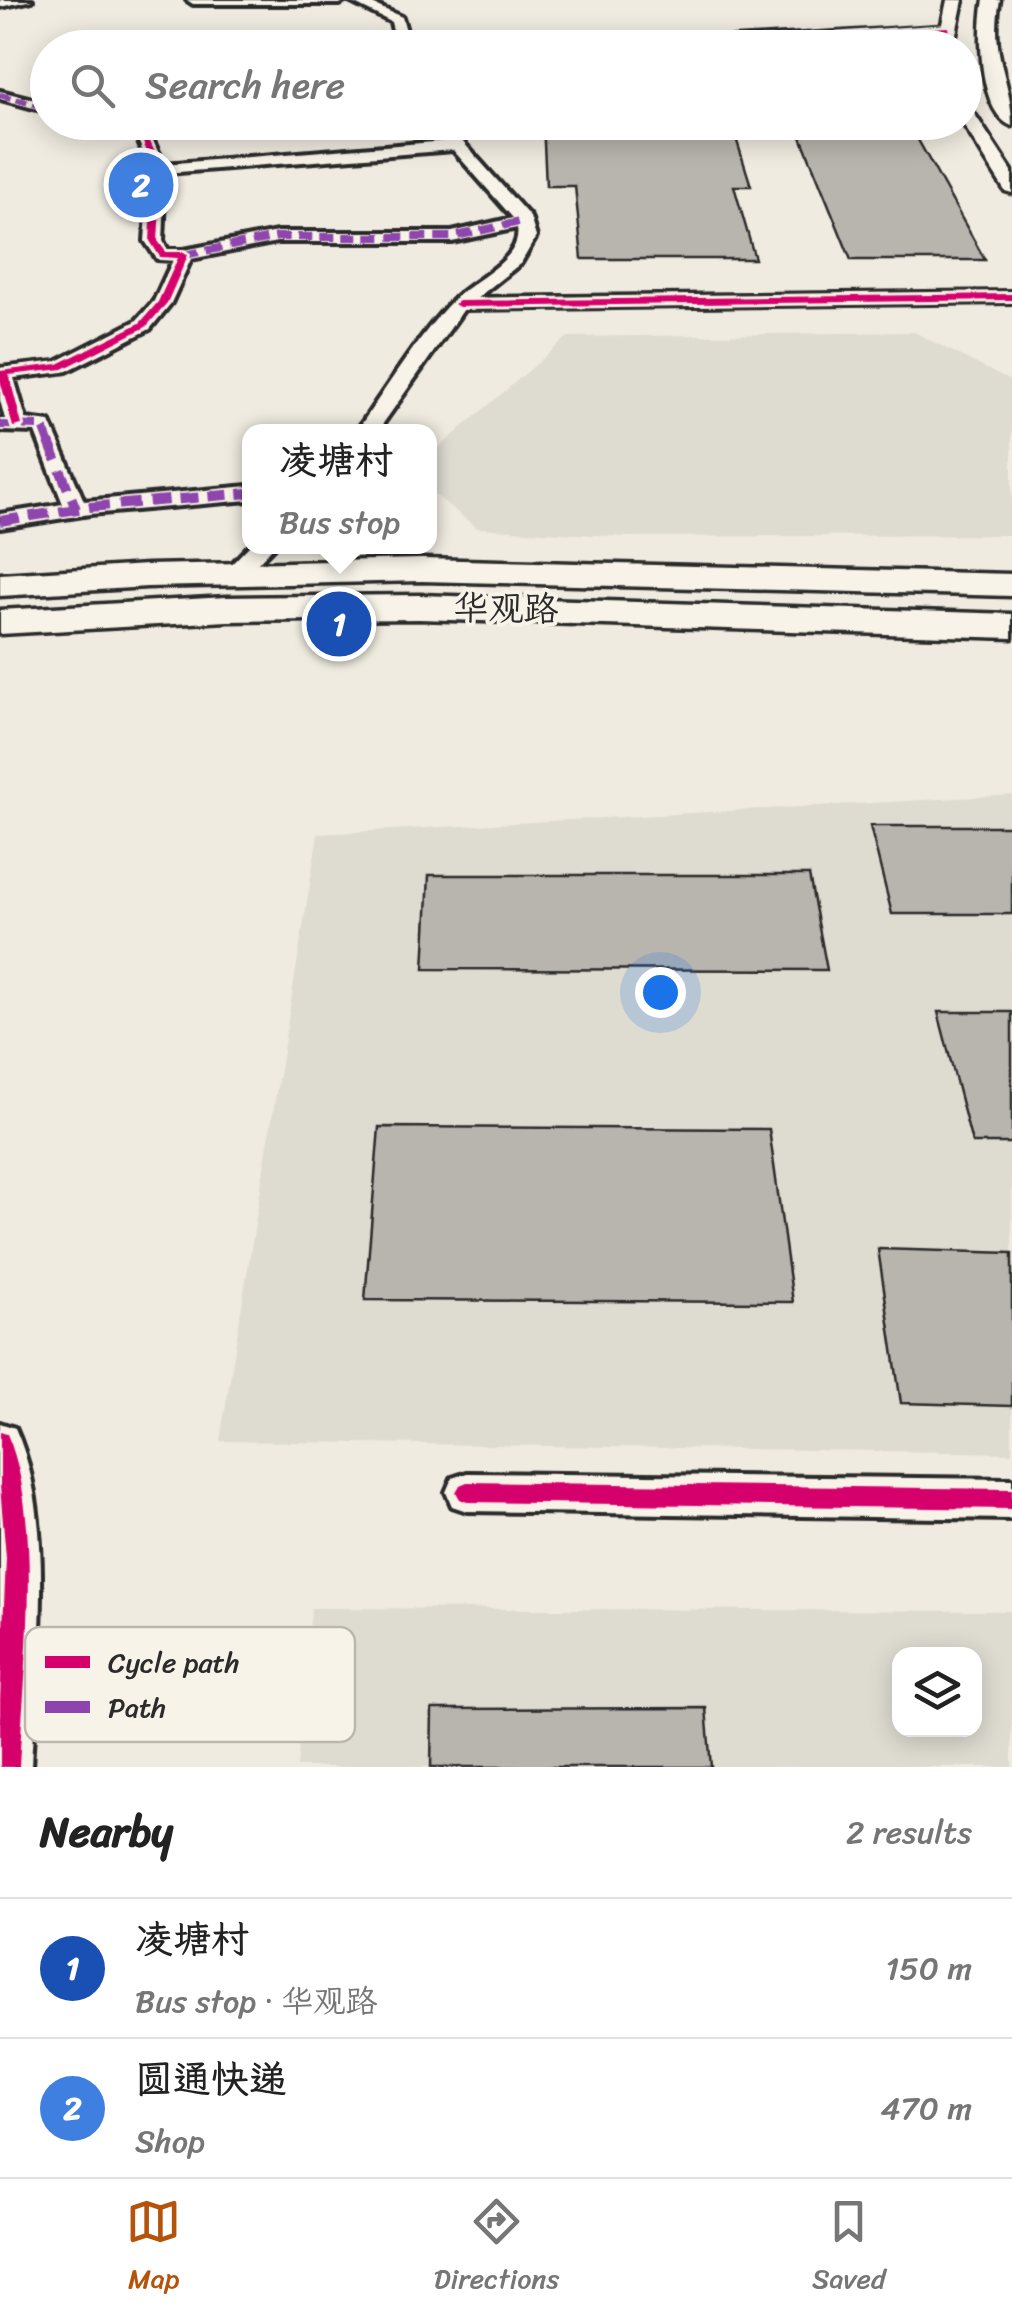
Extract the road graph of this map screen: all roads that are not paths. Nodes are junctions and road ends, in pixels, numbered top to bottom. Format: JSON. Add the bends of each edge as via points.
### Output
{"nodes":[{"id":1,"x":26,"y":0,"type":"edge"},
{"id":2,"x":193,"y":0,"type":"edge"},
{"id":3,"x":340,"y":0,"type":"edge"},
{"id":4,"x":353,"y":0,"type":"edge"},
{"id":5,"x":955,"y":0,"type":"edge"},
{"id":6,"x":0,"y":3,"type":"edge"},
{"id":7,"x":998,"y":21,"type":"edge"},
{"id":8,"x":400,"y":30,"type":"edge"},
{"id":9,"x":949,"y":30,"type":"edge"},
{"id":10,"x":986,"y":48,"type":"junction"},
{"id":11,"x":0,"y":94,"type":"edge"},
{"id":12,"x":30,"y":103,"type":"edge"},
{"id":13,"x":1012,"y":120,"type":"edge"},
{"id":14,"x":145,"y":140,"type":"edge"},
{"id":15,"x":450,"y":140,"type":"edge"},
{"id":16,"x":982,"y":140,"type":"edge"},
{"id":17,"x":453,"y":145,"type":"junction"},
{"id":18,"x":158,"y":169,"type":"junction"},
{"id":19,"x":1012,"y":188,"type":"edge"},
{"id":20,"x":524,"y":221,"type":"junction"},
{"id":21,"x":184,"y":255,"type":"junction"},
{"id":22,"x":1012,"y":283,"type":"edge"},
{"id":23,"x":466,"y":297,"type":"junction"},
{"id":24,"x":1012,"y":299,"type":"edge"},
{"id":25,"x":372,"y":424,"type":"edge"},
{"id":26,"x":9,"y":425,"type":"edge"},
{"id":27,"x":242,"y":494,"type":"edge"},
{"id":28,"x":76,"y":509,"type":"junction"},
{"id":29,"x":0,"y":522,"type":"edge"},
{"id":30,"x":255,"y":554,"type":"edge"},
{"id":31,"x":235,"y":573,"type":"junction"},
{"id":32,"x":0,"y":585,"type":"edge"},
{"id":33,"x":1012,"y":587,"type":"edge"},
{"id":34,"x":0,"y":622,"type":"edge"},
{"id":35,"x":1012,"y":626,"type":"edge"},
{"id":36,"x":0,"y":1442,"type":"edge"},
{"id":37,"x":467,"y":1492,"type":"dead end"},
{"id":38,"x":1012,"y":1499,"type":"edge"},
{"id":39,"x":6,"y":1767,"type":"edge"}],
"edges":[{"from":1,"to":6,"type":"street"},
{"from":2,"to":3,"type":"street"},
{"from":4,"to":8,"type":"street","via":[[397,20]]},
{"from":5,"to":9,"type":"street"},
{"from":7,"to":10,"type":"street"},
{"from":7,"to":10,"type":"street"},
{"from":10,"to":13,"type":"street"},
{"from":11,"to":12,"type":"street"},
{"from":14,"to":18,"type":"street"},
{"from":15,"to":17,"type":"street"},
{"from":16,"to":19,"type":"street"},
{"from":17,"to":18,"type":"street"},
{"from":17,"to":20,"type":"street"},
{"from":18,"to":21,"type":"street","via":[[154,241],[163,255]]},
{"from":20,"to":21,"type":"street","via":[[452,238],[277,238]]},
{"from":20,"to":23,"type":"street","via":[[527,236],[515,258]]},
{"from":21,"to":26,"type":"street","via":[[144,324],[60,367],[3,373]]},
{"from":22,"to":23,"type":"street"},
{"from":23,"to":24,"type":"street"},
{"from":23,"to":25,"type":"street"},
{"from":26,"to":28,"type":"street","via":[[43,426]]},
{"from":27,"to":28,"type":"street"},
{"from":28,"to":29,"type":"street"},
{"from":30,"to":31,"type":"street"},
{"from":31,"to":32,"type":"main road","name":"华观路"},
{"from":31,"to":33,"type":"main road","name":"华观路","via":[[521,571]]},
{"from":34,"to":35,"type":"main road","name":"华观路","via":[[419,606]]},
{"from":36,"to":39,"type":"street","via":[[12,1492],[16,1576]]},
{"from":37,"to":38,"type":"street"}]}
